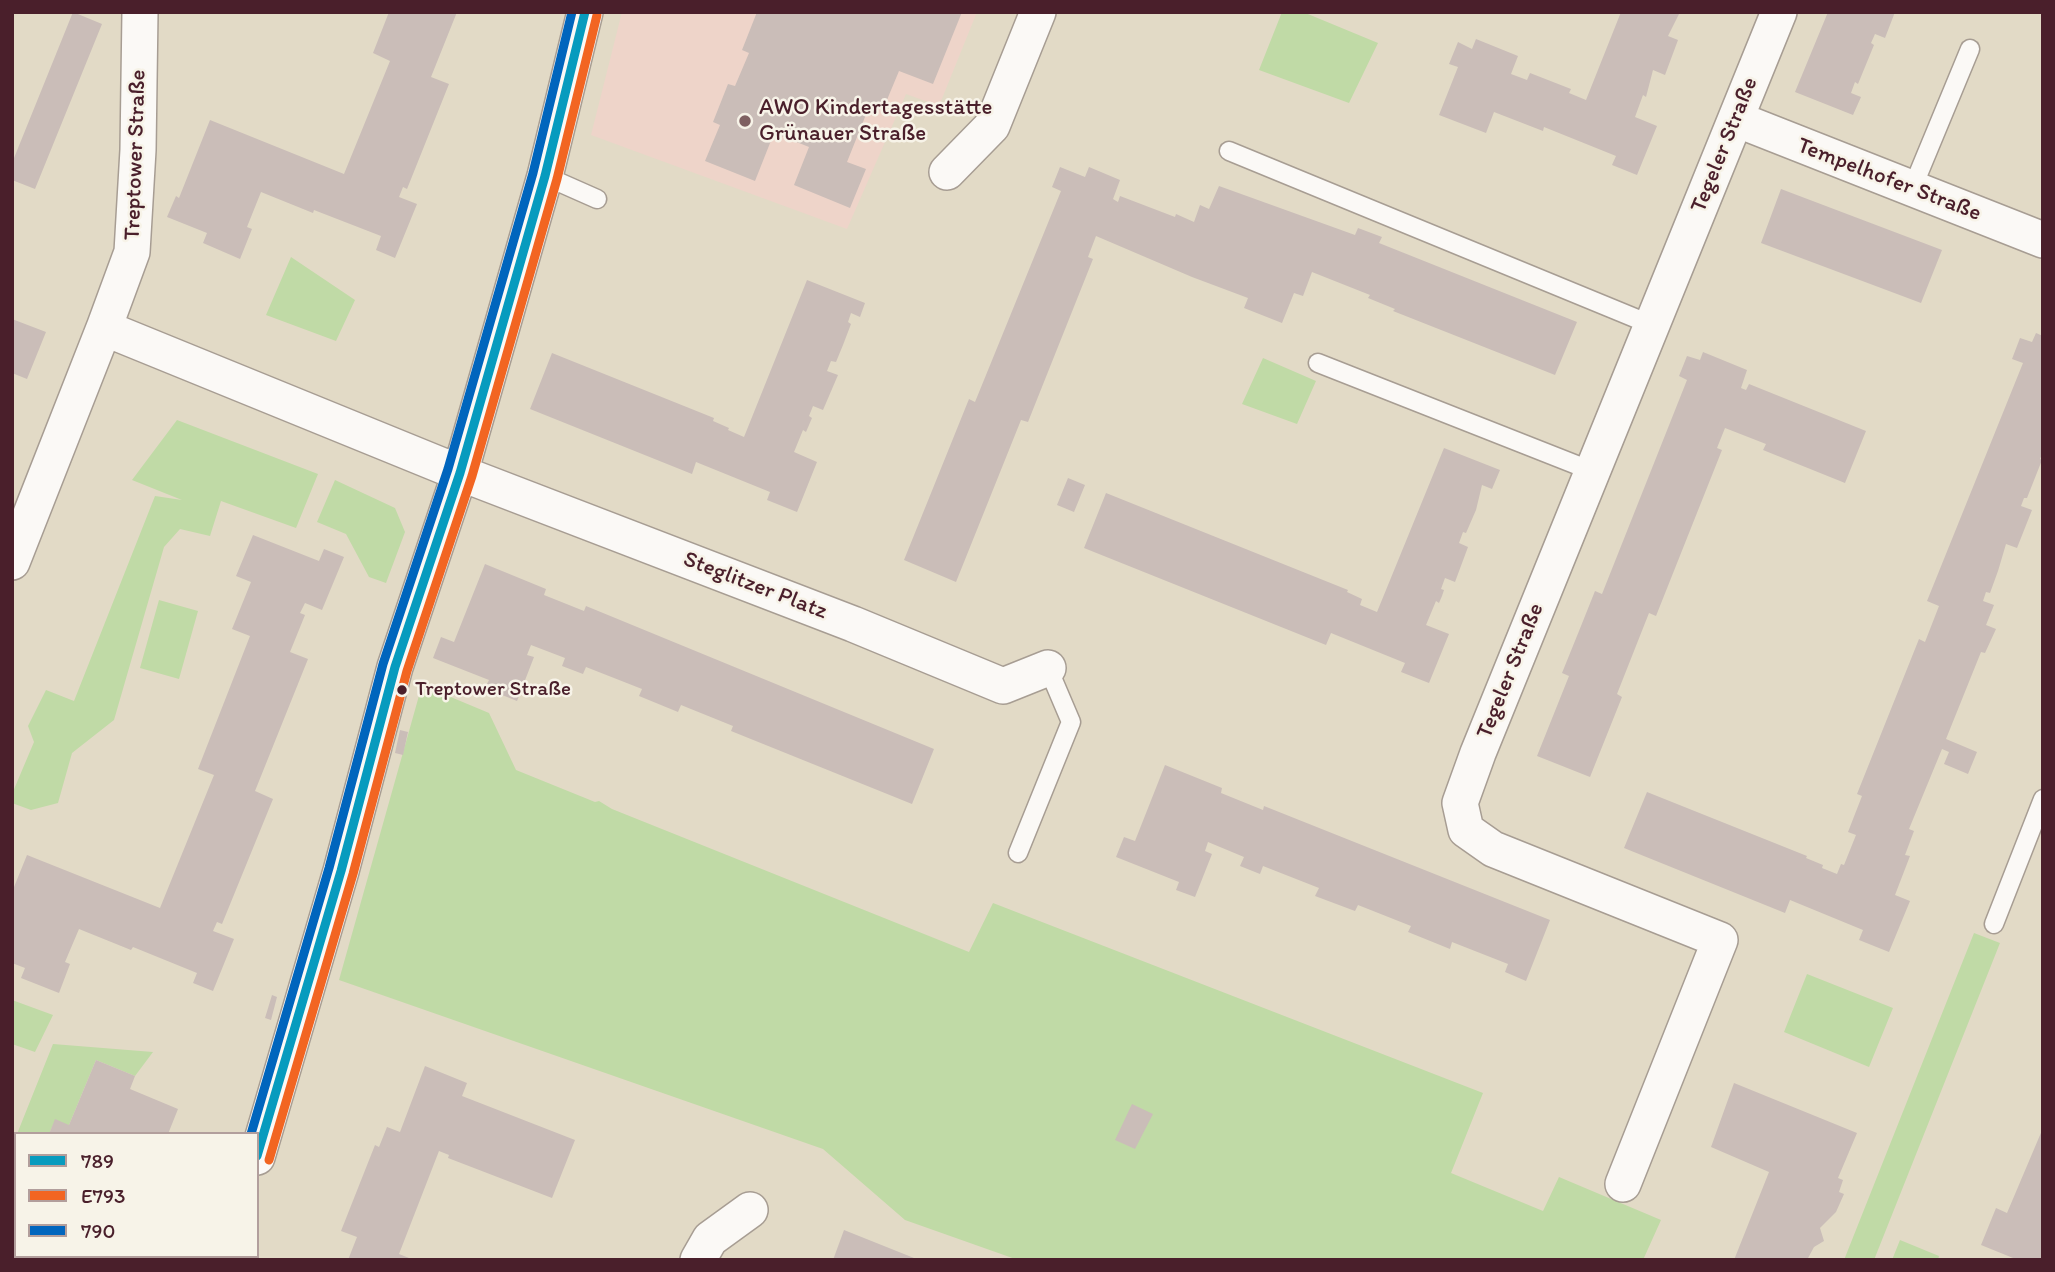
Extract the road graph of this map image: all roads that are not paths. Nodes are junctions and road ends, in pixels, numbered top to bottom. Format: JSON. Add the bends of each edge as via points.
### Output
{"nodes":[{"id":1,"x":140,"y":12,"type":"edge"},
{"id":2,"x":585,"y":12,"type":"edge"},
{"id":3,"x":1038,"y":12,"type":"edge"},
{"id":4,"x":1779,"y":12,"type":"edge"},
{"id":5,"x":1970,"y":49,"type":"dead end"},
{"id":6,"x":1736,"y":119,"type":"junction"},
{"id":7,"x":1229,"y":150,"type":"dead end"},
{"id":8,"x":947,"y":173,"type":"dead end"},
{"id":9,"x":545,"y":176,"type":"junction"},
{"id":10,"x":1912,"y":188,"type":"junction"},
{"id":11,"x":597,"y":199,"type":"dead end"},
{"id":12,"x":2043,"y":240,"type":"edge"},
{"id":13,"x":1652,"y":325,"type":"junction"},
{"id":14,"x":104,"y":328,"type":"junction"},
{"id":15,"x":1318,"y":363,"type":"dead end"},
{"id":16,"x":1592,"y":471,"type":"junction"},
{"id":17,"x":460,"y":473,"type":"junction"},
{"id":18,"x":12,"y":562,"type":"edge"},
{"id":19,"x":1048,"y":668,"type":"joint"},
{"id":20,"x":2043,"y":799,"type":"edge"},
{"id":21,"x":1018,"y":853,"type":"dead end"},
{"id":22,"x":1994,"y":924,"type":"dead end"},
{"id":23,"x":259,"y":1150,"type":"edge"},
{"id":24,"x":1623,"y":1184,"type":"dead end"},
{"id":25,"x":750,"y":1209,"type":"dead end"},
{"id":26,"x":698,"y":1260,"type":"edge"}],
"edges":[{"from":1,"to":14,"type":"street","name":"Treptower Straße","via":[[132,252]]},
{"from":2,"to":9,"type":"street"},
{"from":3,"to":8,"type":"street","via":[[992,125]]},
{"from":4,"to":6,"type":"street","name":"Tegeler Straße"},
{"from":5,"to":10,"type":"lane"},
{"from":6,"to":10,"type":"street","name":"Tempelhofer Straße"},
{"from":6,"to":13,"type":"street","name":"Tegeler Straße"},
{"from":7,"to":13,"type":"lane"},
{"from":9,"to":11,"type":"lane"},
{"from":9,"to":17,"type":"street"},
{"from":10,"to":12,"type":"street","name":"Tempelhofer Straße"},
{"from":13,"to":16,"type":"street","name":"Tegeler Straße"},
{"from":14,"to":17,"type":"street"},
{"from":14,"to":18,"type":"street","name":"Treptower Straße"},
{"from":15,"to":16,"type":"lane"},
{"from":16,"to":24,"type":"street","name":"Tegeler Straße","via":[[1460,803],[1466,830],[1493,849],[1639,917],[1720,940]]},
{"from":17,"to":19,"type":"street","name":"Steglitzer Platz","via":[[1003,686]]},
{"from":17,"to":23,"type":"street","via":[[396,667]]},
{"from":19,"to":21,"type":"lane","via":[[1071,722]]},
{"from":20,"to":22,"type":"lane"},
{"from":25,"to":26,"type":"street","via":[[710,1239]]}]}
